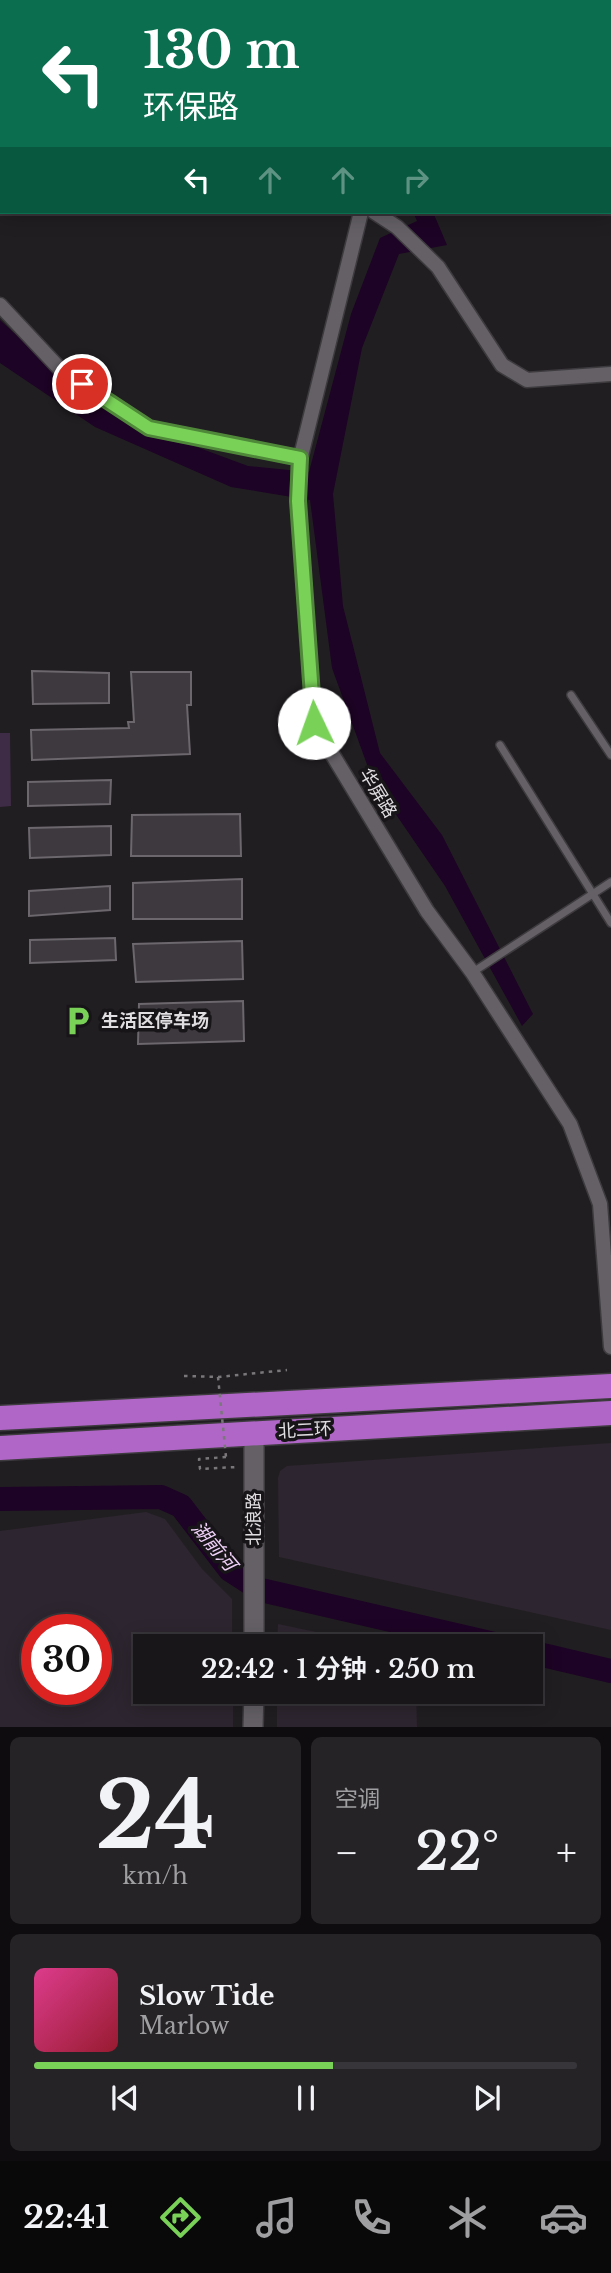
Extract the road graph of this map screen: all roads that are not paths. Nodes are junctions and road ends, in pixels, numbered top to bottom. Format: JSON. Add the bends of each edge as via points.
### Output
{"nodes":[{"id":1,"x":361,"y":214,"type":"edge"},
{"id":2,"x":377,"y":214,"type":"edge"},
{"id":3,"x":0,"y":305,"type":"edge"},
{"id":4,"x":611,"y":374,"type":"edge"},
{"id":5,"x":300,"y":461,"type":"junction"},
{"id":6,"x":571,"y":695,"type":"dead end"},
{"id":7,"x":500,"y":745,"type":"dead end"},
{"id":8,"x":611,"y":755,"type":"edge"},
{"id":9,"x":611,"y":882,"type":"edge"},
{"id":10,"x":593,"y":894,"type":"junction"},
{"id":11,"x":611,"y":923,"type":"edge"},
{"id":12,"x":472,"y":972,"type":"junction"},
{"id":13,"x":611,"y":1347,"type":"edge"},
{"id":14,"x":611,"y":1384,"type":"edge"},
{"id":15,"x":611,"y":1413,"type":"edge"},
{"id":16,"x":0,"y":1418,"type":"edge"},
{"id":17,"x":254,"y":1433,"type":"junction"},
{"id":18,"x":0,"y":1448,"type":"edge"},
{"id":19,"x":254,"y":1634,"type":"edge"},
{"id":20,"x":254,"y":1704,"type":"edge"},
{"id":21,"x":253,"y":1727,"type":"edge"}],
"edges":[{"from":1,"to":5,"type":"street","name":"华屏路"},
{"from":2,"to":4,"type":"street","via":[[438,267],[502,365],[527,380]]},
{"from":3,"to":5,"type":"street","via":[[60,369],[149,428]]},
{"from":5,"to":12,"type":"street","name":"华屏路","via":[[298,501],[314,723],[427,911]]},
{"from":6,"to":8,"type":"lane"},
{"from":7,"to":10,"type":"lane"},
{"from":9,"to":10,"type":"lane"},
{"from":10,"to":11,"type":"lane"},
{"from":10,"to":12,"type":"lane"},
{"from":12,"to":13,"type":"street","name":"华屏路","via":[[570,1124],[600,1204]]},
{"from":14,"to":16,"type":"highway","name":"北二环"},
{"from":15,"to":17,"type":"highway","name":"北二环"},
{"from":17,"to":18,"type":"highway","name":"北二环"},
{"from":17,"to":19,"type":"street","name":"北浪路"},
{"from":20,"to":21,"type":"street"}]}
